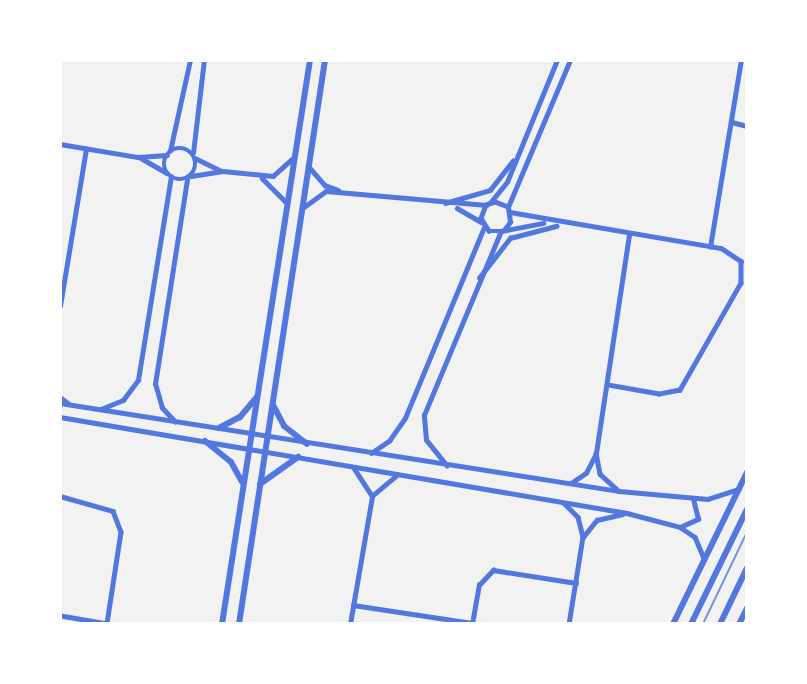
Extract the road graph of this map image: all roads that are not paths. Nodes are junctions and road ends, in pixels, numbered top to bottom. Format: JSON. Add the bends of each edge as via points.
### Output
{"nodes":[{"id":1,"x":190,"y":60,"type":"edge"},
{"id":2,"x":204,"y":60,"type":"edge"},
{"id":3,"x":310,"y":60,"type":"edge"},
{"id":4,"x":325,"y":60,"type":"edge"},
{"id":5,"x":557,"y":60,"type":"edge"},
{"id":6,"x":570,"y":60,"type":"edge"},
{"id":7,"x":741,"y":60,"type":"edge"},
{"id":8,"x":732,"y":123,"type":"junction"},
{"id":9,"x":747,"y":126,"type":"edge"},
{"id":10,"x":60,"y":144,"type":"edge"},
{"id":11,"x":86,"y":149,"type":"junction"},
{"id":12,"x":521,"y":149,"type":"junction"},
{"id":13,"x":169,"y":153,"type":"junction"},
{"id":14,"x":296,"y":153,"type":"junction"},
{"id":15,"x":194,"y":156,"type":"junction"},
{"id":16,"x":138,"y":157,"type":"junction"},
{"id":17,"x":310,"y":168,"type":"junction"},
{"id":18,"x":223,"y":171,"type":"junction"},
{"id":19,"x":169,"y":175,"type":"junction"},
{"id":20,"x":189,"y":177,"type":"junction"},
{"id":21,"x":262,"y":178,"type":"junction"},
{"id":22,"x":344,"y":191,"type":"junction"},
{"id":23,"x":287,"y":203,"type":"junction"},
{"id":24,"x":433,"y":204,"type":"junction"},
{"id":25,"x":488,"y":204,"type":"junction"},
{"id":26,"x":304,"y":207,"type":"junction"},
{"id":27,"x":455,"y":207,"type":"junction"},
{"id":28,"x":509,"y":209,"type":"junction"},
{"id":29,"x":548,"y":222,"type":"junction"},
{"id":30,"x":566,"y":224,"type":"junction"},
{"id":31,"x":483,"y":225,"type":"junction"},
{"id":32,"x":502,"y":231,"type":"junction"},
{"id":33,"x":629,"y":235,"type":"junction"},
{"id":34,"x":710,"y":247,"type":"junction"},
{"id":35,"x":477,"y":280,"type":"junction"},
{"id":36,"x":60,"y":306,"type":"edge"},
{"id":37,"x":608,"y":385,"type":"junction"},
{"id":38,"x":259,"y":394,"type":"junction"},
{"id":39,"x":60,"y":397,"type":"edge"},
{"id":40,"x":60,"y":403,"type":"edge"},
{"id":41,"x":273,"y":404,"type":"junction"},
{"id":42,"x":70,"y":405,"type":"junction"},
{"id":43,"x":100,"y":410,"type":"junction"},
{"id":44,"x":61,"y":418,"type":"edge"},
{"id":45,"x":175,"y":422,"type":"junction"},
{"id":46,"x":219,"y":428,"type":"junction"},
{"id":47,"x":251,"y":433,"type":"junction"},
{"id":48,"x":267,"y":437,"type":"junction"},
{"id":49,"x":205,"y":441,"type":"junction"},
{"id":50,"x":308,"y":444,"type":"junction"},
{"id":51,"x":248,"y":449,"type":"junction"},
{"id":52,"x":264,"y":452,"type":"junction"},
{"id":53,"x":371,"y":453,"type":"junction"},
{"id":54,"x":596,"y":453,"type":"junction"},
{"id":55,"x":298,"y":457,"type":"junction"},
{"id":56,"x":447,"y":465,"type":"junction"},
{"id":57,"x":354,"y":468,"type":"junction"},
{"id":58,"x":747,"y":472,"type":"edge"},
{"id":59,"x":398,"y":475,"type":"junction"},
{"id":60,"x":242,"y":483,"type":"junction"},
{"id":61,"x":260,"y":484,"type":"junction"},
{"id":62,"x":569,"y":484,"type":"junction"},
{"id":63,"x":738,"y":488,"type":"junction"},
{"id":64,"x":619,"y":491,"type":"junction"},
{"id":65,"x":60,"y":496,"type":"edge"},
{"id":66,"x":372,"y":496,"type":"junction"},
{"id":67,"x":693,"y":498,"type":"junction"},
{"id":68,"x":564,"y":503,"type":"junction"},
{"id":69,"x":747,"y":509,"type":"edge"},
{"id":70,"x":627,"y":513,"type":"junction"},
{"id":71,"x":680,"y":527,"type":"junction"},
{"id":72,"x":583,"y":537,"type":"junction"},
{"id":73,"x":704,"y":558,"type":"junction"},
{"id":74,"x":747,"y":568,"type":"edge"},
{"id":75,"x":576,"y":583,"type":"junction"},
{"id":76,"x":353,"y":605,"type":"junction"},
{"id":77,"x":747,"y":608,"type":"edge"},
{"id":78,"x":60,"y":616,"type":"edge"},
{"id":79,"x":472,"y":623,"type":"edge"},
{"id":80,"x":222,"y":624,"type":"edge"},
{"id":81,"x":239,"y":624,"type":"edge"},
{"id":82,"x":350,"y":624,"type":"edge"},
{"id":83,"x":569,"y":624,"type":"edge"},
{"id":84,"x":673,"y":624,"type":"edge"},
{"id":85,"x":691,"y":624,"type":"edge"},
{"id":86,"x":720,"y":624,"type":"edge"},
{"id":87,"x":739,"y":624,"type":"edge"}],
"edges":[{"from":1,"to":13,"type":"street"},
{"from":2,"to":15,"type":"street"},
{"from":3,"to":14,"type":"street"},
{"from":4,"to":17,"type":"street"},
{"from":5,"to":12,"type":"street"},
{"from":6,"to":28,"type":"street"},
{"from":7,"to":8,"type":"street"},
{"from":8,"to":9,"type":"street"},
{"from":8,"to":34,"type":"street"},
{"from":10,"to":11,"type":"street"},
{"from":11,"to":16,"type":"street"},
{"from":11,"to":36,"type":"street"},
{"from":12,"to":24,"type":"street","via":[[490,190],[465,201]]},
{"from":12,"to":25,"type":"street","via":[[504,189]]},
{"from":13,"to":15,"type":"street","via":[[182,148]]},
{"from":13,"to":16,"type":"street"},
{"from":13,"to":19,"type":"street"},
{"from":14,"to":21,"type":"street","via":[[285,170]]},
{"from":14,"to":23,"type":"street"},
{"from":15,"to":18,"type":"street"},
{"from":15,"to":20,"type":"street"},
{"from":16,"to":19,"type":"street"},
{"from":17,"to":22,"type":"street","via":[[325,185]]},
{"from":17,"to":26,"type":"street"},
{"from":18,"to":20,"type":"street"},
{"from":18,"to":21,"type":"street"},
{"from":19,"to":20,"type":"street"},
{"from":19,"to":43,"type":"street","via":[[138,380],[123,400]]},
{"from":20,"to":45,"type":"street","via":[[155,384],[162,408]]},
{"from":21,"to":23,"type":"street"},
{"from":22,"to":24,"type":"street"},
{"from":22,"to":26,"type":"street","via":[[319,193]]},
{"from":23,"to":38,"type":"street"},
{"from":24,"to":27,"type":"street"},
{"from":25,"to":27,"type":"street"},
{"from":25,"to":28,"type":"street"},
{"from":25,"to":31,"type":"street"},
{"from":26,"to":41,"type":"street"},
{"from":27,"to":31,"type":"street"},
{"from":28,"to":29,"type":"street"},
{"from":28,"to":32,"type":"street"},
{"from":29,"to":30,"type":"street"},
{"from":29,"to":32,"type":"street"},
{"from":30,"to":33,"type":"street"},
{"from":30,"to":35,"type":"street","via":[[510,238]]},
{"from":31,"to":32,"type":"street"},
{"from":31,"to":53,"type":"street","via":[[405,418],[389,441]]},
{"from":32,"to":35,"type":"street"},
{"from":33,"to":34,"type":"street"},
{"from":33,"to":37,"type":"street"},
{"from":34,"to":37,"type":"street","via":[[732,253],[744,270],[683,386],[658,394]]},
{"from":35,"to":56,"type":"street","via":[[423,424],[429,446]]},
{"from":37,"to":54,"type":"street"},
{"from":38,"to":46,"type":"street","via":[[240,417]]},
{"from":38,"to":47,"type":"street"},
{"from":39,"to":42,"type":"street"},
{"from":40,"to":42,"type":"street"},
{"from":41,"to":48,"type":"street"},
{"from":41,"to":50,"type":"street","via":[[284,426]]},
{"from":42,"to":43,"type":"street"},
{"from":43,"to":45,"type":"street"},
{"from":44,"to":49,"type":"street"},
{"from":45,"to":46,"type":"street"},
{"from":46,"to":47,"type":"street"},
{"from":47,"to":48,"type":"street"},
{"from":47,"to":51,"type":"street"},
{"from":48,"to":50,"type":"street"},
{"from":48,"to":52,"type":"street"},
{"from":49,"to":51,"type":"street"},
{"from":49,"to":60,"type":"street","via":[[231,462]]},
{"from":50,"to":53,"type":"street"},
{"from":51,"to":52,"type":"street"},
{"from":51,"to":60,"type":"street"},
{"from":52,"to":55,"type":"street"},
{"from":52,"to":61,"type":"street"},
{"from":53,"to":56,"type":"street"},
{"from":54,"to":62,"type":"street","via":[[586,473]]},
{"from":54,"to":64,"type":"street","via":[[600,474]]},
{"from":55,"to":57,"type":"street"},
{"from":55,"to":61,"type":"street"},
{"from":56,"to":62,"type":"street"},
{"from":57,"to":59,"type":"street"},
{"from":57,"to":66,"type":"street"},
{"from":58,"to":63,"type":"street"},
{"from":59,"to":66,"type":"street","via":[[384,481]]},
{"from":59,"to":68,"type":"street"},
{"from":60,"to":80,"type":"street"},
{"from":61,"to":81,"type":"street"},
{"from":62,"to":64,"type":"street"},
{"from":63,"to":67,"type":"street","via":[[715,499]]},
{"from":63,"to":73,"type":"street"},
{"from":64,"to":67,"type":"street"},
{"from":65,"to":78,"type":"street","via":[[113,512],[121,532],[107,624]]},
{"from":66,"to":76,"type":"street"},
{"from":67,"to":71,"type":"street","via":[[698,519]]},
{"from":68,"to":70,"type":"street"},
{"from":68,"to":72,"type":"street","via":[[578,517]]},
{"from":69,"to":85,"type":"street"},
{"from":70,"to":71,"type":"street"},
{"from":70,"to":72,"type":"street","via":[[597,520]]},
{"from":71,"to":73,"type":"street","via":[[694,537]]},
{"from":72,"to":75,"type":"street"},
{"from":73,"to":84,"type":"street"},
{"from":74,"to":86,"type":"street"},
{"from":75,"to":79,"type":"street","via":[[494,570],[479,585]]},
{"from":75,"to":83,"type":"street"},
{"from":76,"to":79,"type":"street"},
{"from":76,"to":82,"type":"street"},
{"from":77,"to":87,"type":"street"}]}
